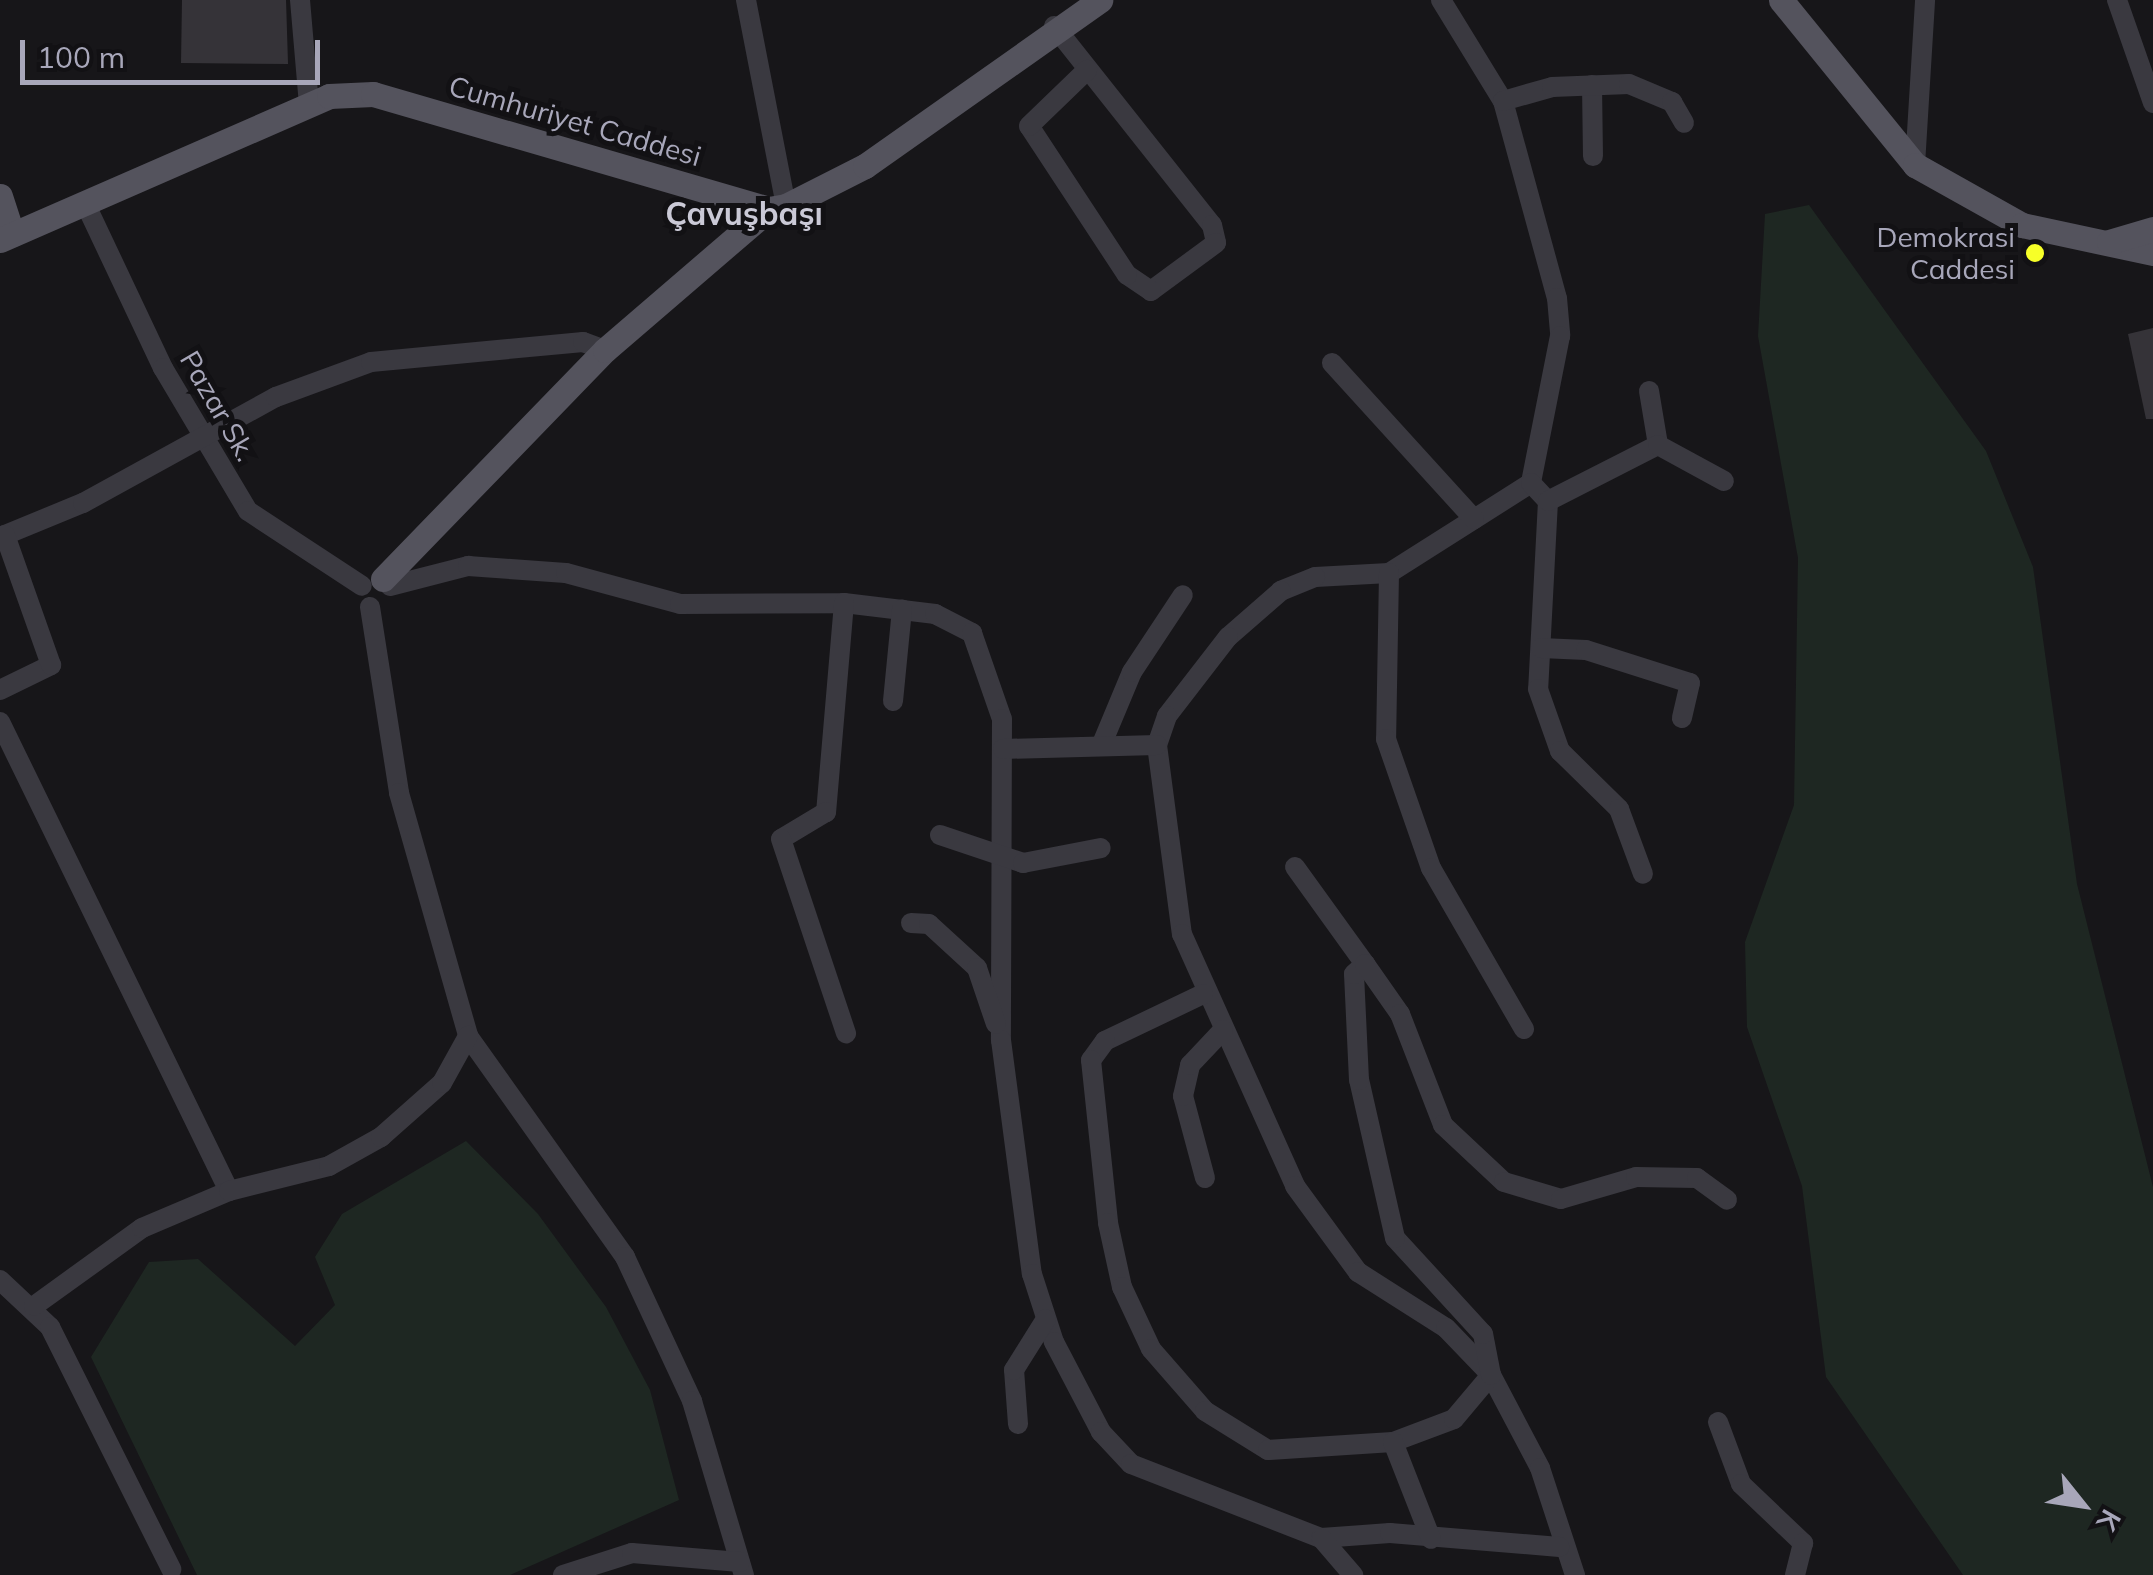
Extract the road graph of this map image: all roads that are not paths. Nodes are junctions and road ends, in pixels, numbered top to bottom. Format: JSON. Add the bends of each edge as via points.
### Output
{"nodes":[{"id":1,"x":300,"y":0,"type":"edge"},
{"id":2,"x":746,"y":0,"type":"edge"},
{"id":3,"x":1100,"y":0,"type":"edge"},
{"id":4,"x":1441,"y":0,"type":"edge"},
{"id":5,"x":1780,"y":0,"type":"edge"},
{"id":6,"x":1926,"y":0,"type":"edge"},
{"id":7,"x":2117,"y":0,"type":"edge"},
{"id":8,"x":1054,"y":26,"type":"junction"},
{"id":9,"x":1087,"y":70,"type":"junction"},
{"id":10,"x":1592,"y":85,"type":"junction"},
{"id":11,"x":1503,"y":100,"type":"junction"},
{"id":12,"x":2153,"y":104,"type":"edge"},
{"id":13,"x":309,"y":105,"type":"junction"},
{"id":14,"x":1684,"y":123,"type":"dead end"},
{"id":15,"x":1593,"y":156,"type":"dead end"},
{"id":16,"x":1915,"y":165,"type":"junction"},
{"id":17,"x":0,"y":196,"type":"edge"},
{"id":18,"x":85,"y":203,"type":"junction"},
{"id":19,"x":778,"y":208,"type":"junction"},
{"id":20,"x":2153,"y":229,"type":"edge"},
{"id":21,"x":6,"y":237,"type":"edge"},
{"id":22,"x":2109,"y":242,"type":"junction"},
{"id":23,"x":2153,"y":253,"type":"edge"},
{"id":24,"x":605,"y":350,"type":"junction"},
{"id":25,"x":1332,"y":363,"type":"dead end"},
{"id":26,"x":1649,"y":391,"type":"dead end"},
{"id":27,"x":204,"y":438,"type":"junction"},
{"id":28,"x":1658,"y":445,"type":"junction"},
{"id":29,"x":1724,"y":481,"type":"dead end"},
{"id":30,"x":1531,"y":483,"type":"junction"},
{"id":31,"x":1548,"y":500,"type":"junction"},
{"id":32,"x":1474,"y":519,"type":"junction"},
{"id":33,"x":2,"y":536,"type":"edge"},
{"id":34,"x":1389,"y":573,"type":"junction"},
{"id":35,"x":378,"y":584,"type":"junction"},
{"id":36,"x":1183,"y":595,"type":"dead end"},
{"id":37,"x":844,"y":603,"type":"junction"},
{"id":38,"x":902,"y":609,"type":"junction"},
{"id":39,"x":1540,"y":648,"type":"junction"},
{"id":40,"x":0,"y":690,"type":"edge"},
{"id":41,"x":894,"y":701,"type":"dead end"},
{"id":42,"x":1682,"y":718,"type":"dead end"},
{"id":43,"x":0,"y":722,"type":"edge"},
{"id":44,"x":1157,"y":745,"type":"junction"},
{"id":45,"x":1102,"y":746,"type":"junction"},
{"id":46,"x":1002,"y":749,"type":"junction"},
{"id":47,"x":940,"y":835,"type":"dead end"},
{"id":48,"x":1101,"y":848,"type":"dead end"},
{"id":49,"x":1001,"y":857,"type":"junction"},
{"id":50,"x":1295,"y":866,"type":"dead end"},
{"id":51,"x":1643,"y":874,"type":"dead end"},
{"id":52,"x":911,"y":923,"type":"dead end"},
{"id":53,"x":1364,"y":964,"type":"junction"},
{"id":54,"x":1203,"y":994,"type":"junction"},
{"id":55,"x":1524,"y":1029,"type":"dead end"},
{"id":56,"x":1223,"y":1030,"type":"junction"},
{"id":57,"x":846,"y":1033,"type":"dead end"},
{"id":58,"x":468,"y":1036,"type":"junction"},
{"id":59,"x":1001,"y":1040,"type":"junction"},
{"id":60,"x":1205,"y":1178,"type":"dead end"},
{"id":61,"x":229,"y":1191,"type":"junction"},
{"id":62,"x":1727,"y":1200,"type":"dead end"},
{"id":63,"x":0,"y":1280,"type":"edge"},
{"id":64,"x":34,"y":1306,"type":"junction"},
{"id":65,"x":1046,"y":1319,"type":"junction"},
{"id":66,"x":1492,"y":1375,"type":"junction"},
{"id":67,"x":1718,"y":1422,"type":"dead end"},
{"id":68,"x":1018,"y":1424,"type":"dead end"},
{"id":69,"x":1393,"y":1442,"type":"junction"},
{"id":70,"x":1321,"y":1538,"type":"junction"},
{"id":71,"x":1432,"y":1538,"type":"junction"},
{"id":72,"x":1560,"y":1547,"type":"junction"},
{"id":73,"x":742,"y":1569,"type":"edge"},
{"id":74,"x":171,"y":1570,"type":"dead end"},
{"id":75,"x":563,"y":1575,"type":"edge"},
{"id":76,"x":1353,"y":1575,"type":"edge"},
{"id":77,"x":1575,"y":1575,"type":"edge"},
{"id":78,"x":1794,"y":1575,"type":"edge"}],
"edges":[{"from":1,"to":13,"type":"street"},
{"from":2,"to":19,"type":"street"},
{"from":3,"to":8,"type":"main road"},
{"from":4,"to":11,"type":"street"},
{"from":5,"to":16,"type":"main road"},
{"from":6,"to":16,"type":"street"},
{"from":7,"to":12,"type":"street"},
{"from":8,"to":9,"type":"street"},
{"from":8,"to":19,"type":"main road","via":[[865,166]]},
{"from":9,"to":9,"type":"street","via":[[1106,82],[1212,225],[1216,243],[1151,291],[1126,275],[1029,126]]},
{"from":10,"to":11,"type":"street"},
{"from":10,"to":14,"type":"street","via":[[1652,89]]},
{"from":10,"to":15,"type":"street"},
{"from":11,"to":30,"type":"street","via":[[1560,336]]},
{"from":13,"to":18,"type":"main road","name":"Cumhuriyet Caddesi"},
{"from":13,"to":19,"type":"main road","name":"Cumhuriyet Caddesi","via":[[373,94]]},
{"from":16,"to":22,"type":"main road","via":[[2022,225]]},
{"from":17,"to":21,"type":"main road"},
{"from":18,"to":21,"type":"main road","name":"Cumhuriyet Caddesi"},
{"from":18,"to":27,"type":"street","name":"Pazar Sk."},
{"from":19,"to":24,"type":"main road"},
{"from":20,"to":22,"type":"main road"},
{"from":22,"to":23,"type":"main road"},
{"from":24,"to":27,"type":"street","via":[[582,342],[371,362],[276,396]]},
{"from":24,"to":35,"type":"main road"},
{"from":25,"to":32,"type":"street"},
{"from":26,"to":28,"type":"street"},
{"from":27,"to":33,"type":"street"},
{"from":27,"to":35,"type":"street","name":"Pazar Sk.","via":[[248,511]]},
{"from":28,"to":29,"type":"street"},
{"from":28,"to":31,"type":"street"},
{"from":30,"to":31,"type":"street"},
{"from":30,"to":32,"type":"street"},
{"from":31,"to":39,"type":"street"},
{"from":32,"to":34,"type":"street"},
{"from":33,"to":40,"type":"street","via":[[51,665]]},
{"from":34,"to":44,"type":"street","via":[[1315,578],[1281,591],[1228,637],[1167,716]]},
{"from":34,"to":55,"type":"street","via":[[1386,739],[1430,868]]},
{"from":35,"to":37,"type":"street","via":[[468,566],[566,573],[680,604]]},
{"from":35,"to":58,"type":"street","via":[[370,607],[399,793]]},
{"from":36,"to":45,"type":"street","via":[[1132,672]]},
{"from":37,"to":38,"type":"street"},
{"from":37,"to":57,"type":"street","via":[[826,812],[781,839]]},
{"from":38,"to":41,"type":"street"},
{"from":38,"to":46,"type":"street","via":[[972,633],[990,668]]},
{"from":39,"to":42,"type":"street","via":[[1586,650],[1690,683]]},
{"from":39,"to":51,"type":"street","via":[[1538,689],[1560,751],[1619,808]]},
{"from":43,"to":61,"type":"street"},
{"from":44,"to":45,"type":"street"},
{"from":44,"to":54,"type":"street","via":[[1182,934]]},
{"from":45,"to":46,"type":"street"},
{"from":46,"to":49,"type":"street"},
{"from":47,"to":49,"type":"street"},
{"from":48,"to":49,"type":"street","via":[[1023,863]]},
{"from":49,"to":59,"type":"street"},
{"from":50,"to":53,"type":"street"},
{"from":52,"to":59,"type":"street","via":[[929,924],[977,968]]},
{"from":53,"to":62,"type":"street","via":[[1400,1014],[1443,1125],[1504,1182],[1560,1199],[1636,1177],[1696,1178]]},
{"from":53,"to":66,"type":"street","via":[[1354,974],[1359,1080],[1395,1238],[1483,1334]]},
{"from":54,"to":56,"type":"street"},
{"from":54,"to":69,"type":"street","via":[[1138,1022],[1091,1060],[1108,1223],[1133,1315],[1178,1384],[1268,1450]]},
{"from":56,"to":60,"type":"street","via":[[1190,1065],[1183,1096]]},
{"from":56,"to":66,"type":"street","via":[[1295,1186],[1358,1272],[1446,1328]]},
{"from":58,"to":61,"type":"street","via":[[442,1083],[381,1137],[329,1166]]},
{"from":58,"to":73,"type":"street","via":[[625,1256],[692,1401]]},
{"from":59,"to":65,"type":"street","via":[[1032,1274]]},
{"from":61,"to":64,"type":"street","via":[[142,1228]]},
{"from":63,"to":64,"type":"street"},
{"from":64,"to":74,"type":"street","via":[[104,1424]]},
{"from":65,"to":68,"type":"street","via":[[1014,1370]]},
{"from":65,"to":70,"type":"street","via":[[1101,1432],[1131,1464]]},
{"from":66,"to":69,"type":"street","via":[[1454,1419]]},
{"from":66,"to":72,"type":"street","via":[[1540,1468]]},
{"from":67,"to":78,"type":"street","via":[[1741,1484],[1803,1543]]},
{"from":69,"to":71,"type":"street"},
{"from":70,"to":71,"type":"street"},
{"from":70,"to":76,"type":"street"},
{"from":71,"to":72,"type":"street"},
{"from":72,"to":77,"type":"street"},
{"from":73,"to":75,"type":"street","via":[[632,1553]]}]}
